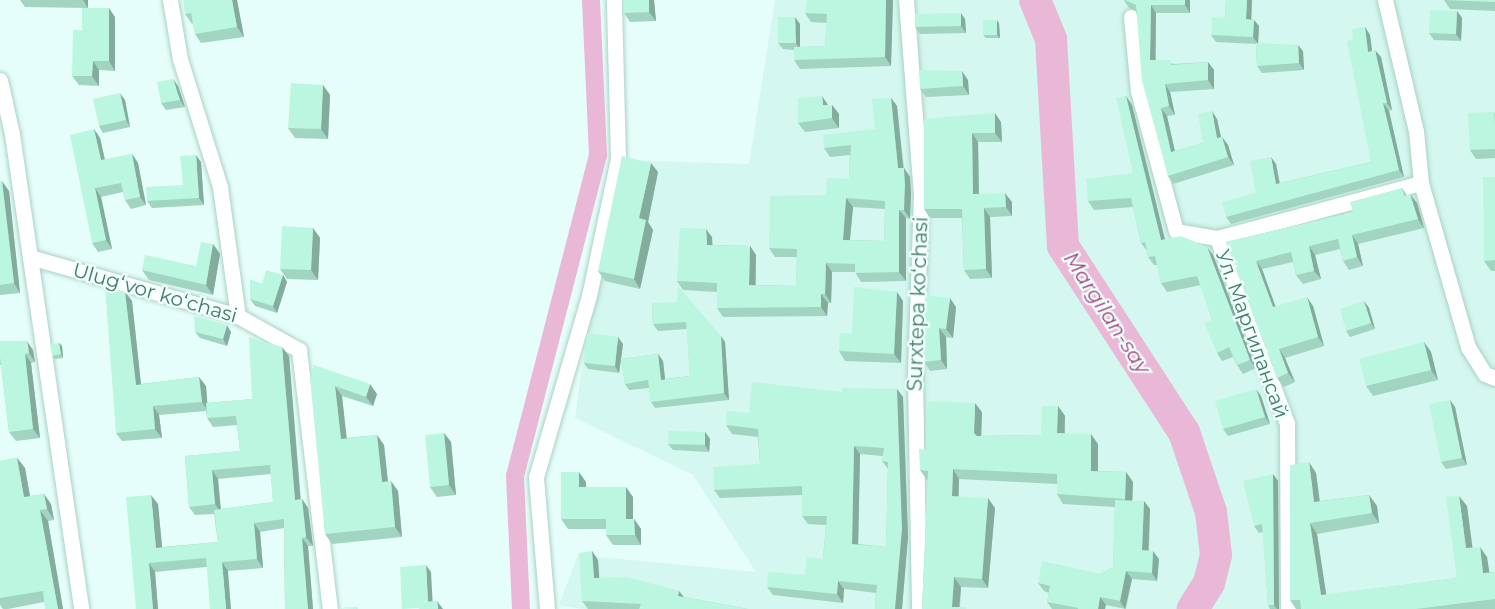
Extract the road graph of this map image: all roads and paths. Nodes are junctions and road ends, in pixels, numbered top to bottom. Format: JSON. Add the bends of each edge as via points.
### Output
{"nodes":[{"id":1,"x":170,"y":0,"type":"edge"},
{"id":2,"x":614,"y":0,"type":"edge"},
{"id":3,"x":906,"y":0,"type":"edge"},
{"id":4,"x":1384,"y":0,"type":"edge"},
{"id":5,"x":1131,"y":17,"type":"dead end"},
{"id":6,"x":0,"y":80,"type":"edge"},
{"id":7,"x":1422,"y":183,"type":"junction"},
{"id":8,"x":1217,"y":238,"type":"junction"},
{"id":9,"x":30,"y":256,"type":"junction"},
{"id":10,"x":238,"y":315,"type":"junction"},
{"id":11,"x":1495,"y":378,"type":"edge"},
{"id":12,"x":81,"y":609,"type":"edge"},
{"id":13,"x":330,"y":609,"type":"edge"},
{"id":14,"x":547,"y":609,"type":"edge"},
{"id":15,"x":919,"y":609,"type":"edge"},
{"id":16,"x":1288,"y":609,"type":"edge"}],
"edges":[{"from":1,"to":10,"type":"street","via":[[180,59],[220,187]]},
{"from":2,"to":14,"type":"street","via":[[618,158],[589,296],[536,477]]},
{"from":3,"to":15,"type":"street","name":"Surxtepa koʻchasi","via":[[921,194],[915,376]]},
{"from":4,"to":7,"type":"street","via":[[1416,131]]},
{"from":5,"to":8,"type":"street","via":[[1138,91],[1176,231]]},
{"from":6,"to":9,"type":"street"},
{"from":7,"to":8,"type":"street"},
{"from":7,"to":11,"type":"street","via":[[1468,347],[1485,374]]},
{"from":8,"to":16,"type":"street","name":"Ул. Маргилансай","via":[[1287,423],[1284,478]]},
{"from":9,"to":10,"type":"street","name":"Ulugʻvor koʻchasi"},
{"from":9,"to":12,"type":"street"},
{"from":10,"to":13,"type":"street","name":"Ulugʻvor koʻchasi","via":[[299,350]]}]}
